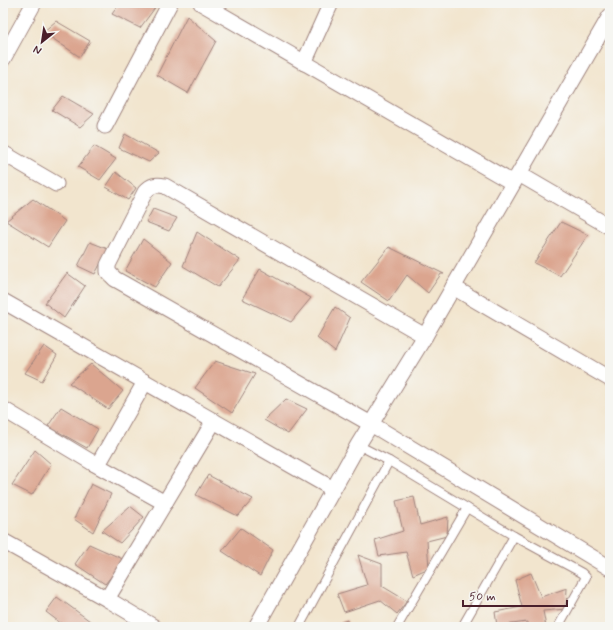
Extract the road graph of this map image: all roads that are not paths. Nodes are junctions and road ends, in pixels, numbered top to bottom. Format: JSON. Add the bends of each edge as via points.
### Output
{"nodes":[{"id":1,"x":34,"y":3,"type":"edge"},
{"id":2,"x":170,"y":3,"type":"edge"},
{"id":3,"x":201,"y":3,"type":"edge"},
{"id":4,"x":331,"y":3,"type":"edge"},
{"id":5,"x":610,"y":16,"type":"edge"},
{"id":6,"x":3,"y":59,"type":"edge"},
{"id":7,"x":304,"y":63,"type":"junction"},
{"id":8,"x":105,"y":126,"type":"dead end"},
{"id":9,"x":3,"y":153,"type":"edge"},
{"id":10,"x":516,"y":179,"type":"junction"},
{"id":11,"x":56,"y":184,"type":"dead end"},
{"id":12,"x":610,"y":227,"type":"edge"},
{"id":13,"x":453,"y":287,"type":"junction"},
{"id":14,"x":3,"y":301,"type":"edge"},
{"id":15,"x":425,"y":336,"type":"junction"},
{"id":16,"x":610,"y":379,"type":"edge"},
{"id":17,"x":145,"y":382,"type":"junction"},
{"id":18,"x":3,"y":409,"type":"edge"},
{"id":19,"x":214,"y":421,"type":"junction"},
{"id":20,"x":371,"y":424,"type":"junction"},
{"id":21,"x":358,"y":445,"type":"junction"},
{"id":22,"x":389,"y":461,"type":"junction"},
{"id":23,"x":93,"y":463,"type":"junction"},
{"id":24,"x":333,"y":489,"type":"junction"},
{"id":25,"x":165,"y":503,"type":"junction"},
{"id":26,"x":467,"y":508,"type":"junction"},
{"id":27,"x":514,"y":536,"type":"junction"},
{"id":28,"x":3,"y":542,"type":"edge"},
{"id":29,"x":610,"y":568,"type":"edge"},
{"id":30,"x":107,"y":599,"type":"junction"},
{"id":31,"x":154,"y":627,"type":"edge"},
{"id":32,"x":256,"y":627,"type":"edge"},
{"id":33,"x":299,"y":627,"type":"edge"},
{"id":34,"x":397,"y":627,"type":"edge"},
{"id":35,"x":462,"y":627,"type":"edge"},
{"id":36,"x":558,"y":627,"type":"edge"}],
"edges":[{"from":1,"to":6,"type":"street"},
{"from":2,"to":8,"type":"street"},
{"from":3,"to":7,"type":"street"},
{"from":4,"to":7,"type":"street"},
{"from":5,"to":10,"type":"street"},
{"from":7,"to":10,"type":"street"},
{"from":9,"to":11,"type":"street"},
{"from":10,"to":12,"type":"street"},
{"from":10,"to":13,"type":"street"},
{"from":13,"to":15,"type":"street"},
{"from":13,"to":16,"type":"street"},
{"from":14,"to":17,"type":"street"},
{"from":15,"to":20,"type":"street"},
{"from":15,"to":20,"type":"street","via":[[165,186],[154,185],[145,192],[108,265],[108,272],[115,279]]},
{"from":17,"to":19,"type":"street"},
{"from":17,"to":23,"type":"street","via":[[100,461]]},
{"from":18,"to":23,"type":"street"},
{"from":19,"to":24,"type":"street"},
{"from":19,"to":25,"type":"street"},
{"from":20,"to":21,"type":"street"},
{"from":20,"to":29,"type":"street"},
{"from":21,"to":22,"type":"lane"},
{"from":21,"to":24,"type":"street"},
{"from":22,"to":26,"type":"lane"},
{"from":22,"to":33,"type":"lane"},
{"from":23,"to":25,"type":"street"},
{"from":24,"to":32,"type":"street"},
{"from":25,"to":30,"type":"street"},
{"from":26,"to":27,"type":"lane"},
{"from":26,"to":34,"type":"lane"},
{"from":27,"to":35,"type":"lane"},
{"from":27,"to":36,"type":"lane","via":[[586,577]]},
{"from":28,"to":30,"type":"street"},
{"from":30,"to":31,"type":"street"}]}
